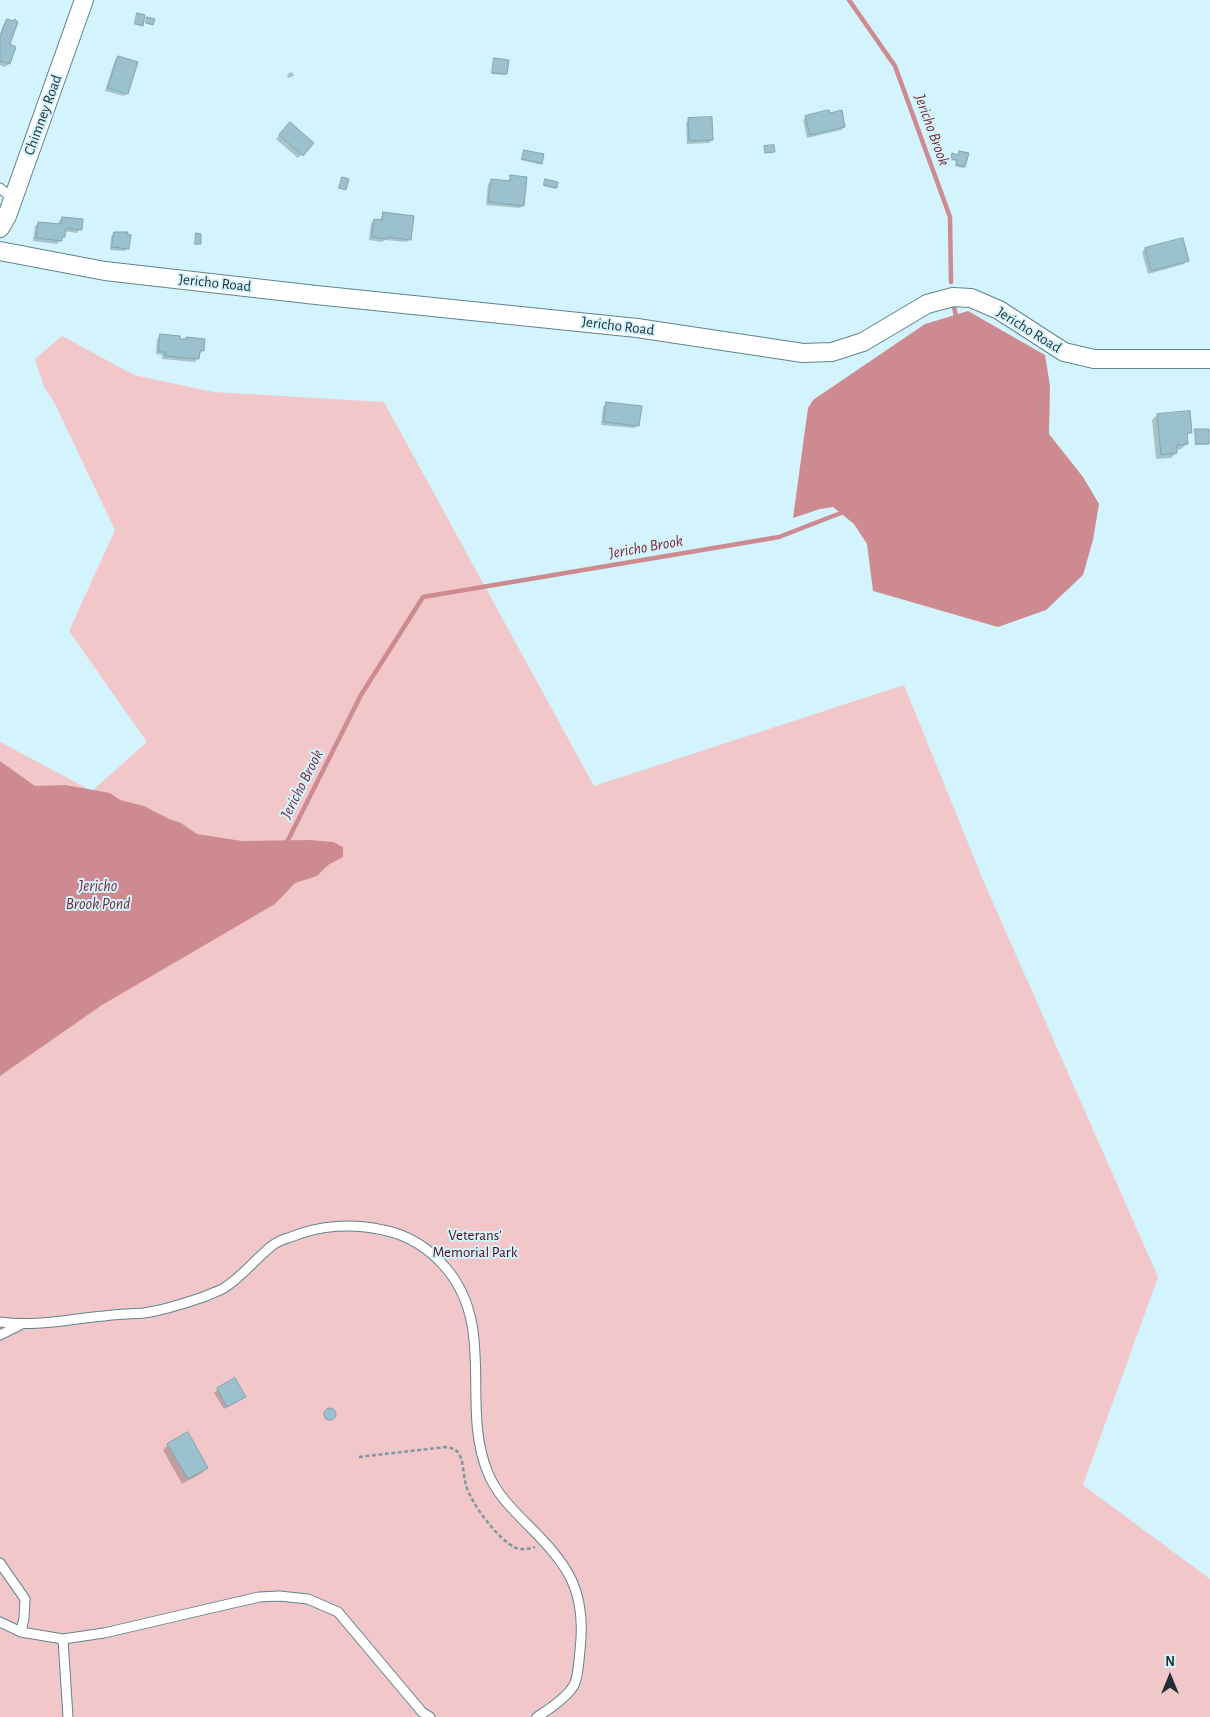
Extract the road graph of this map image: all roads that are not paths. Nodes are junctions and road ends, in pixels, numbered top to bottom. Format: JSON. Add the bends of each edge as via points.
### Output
{"nodes":[{"id":1,"x":84,"y":0,"type":"edge"},
{"id":2,"x":6,"y":194,"type":"edge"},
{"id":3,"x":0,"y":228,"type":"edge"},
{"id":4,"x":0,"y":251,"type":"edge"},
{"id":5,"x":1210,"y":359,"type":"edge"},
{"id":6,"x":0,"y":1322,"type":"edge"},
{"id":7,"x":20,"y":1325,"type":"junction"},
{"id":8,"x":0,"y":1335,"type":"edge"},
{"id":9,"x":0,"y":1563,"type":"edge"},
{"id":10,"x":0,"y":1622,"type":"edge"},
{"id":11,"x":21,"y":1632,"type":"junction"},
{"id":12,"x":63,"y":1639,"type":"junction"},
{"id":13,"x":68,"y":1717,"type":"edge"},
{"id":14,"x":430,"y":1717,"type":"edge"},
{"id":15,"x":537,"y":1717,"type":"edge"}],
"edges":[{"from":1,"to":2,"type":"street","name":"Chimney Road"},
{"from":2,"to":3,"type":"street","name":"Chimney Road","via":[[7,216]]},
{"from":4,"to":5,"type":"street","name":"Jericho Road","via":[[105,271],[637,328],[803,354],[832,352],[863,342],[927,304],[952,297],[971,298],[999,310],[1064,352],[1094,359]]},
{"from":6,"to":7,"type":"lane"},
{"from":7,"to":8,"type":"lane"},
{"from":7,"to":15,"type":"lane","via":[[145,1313],[186,1303],[224,1288],[275,1242],[306,1231],[346,1225],[382,1229],[406,1236],[434,1253],[455,1279],[471,1316],[476,1356],[478,1446],[488,1475],[506,1503],[566,1566],[578,1594],[582,1628],[575,1684],[554,1706]]},
{"from":9,"to":11,"type":"lane","via":[[25,1599]]},
{"from":10,"to":11,"type":"lane"},
{"from":11,"to":12,"type":"lane"},
{"from":12,"to":13,"type":"lane"},
{"from":12,"to":14,"type":"lane","via":[[104,1633],[259,1597],[308,1599],[338,1612],[422,1712]]}]}
